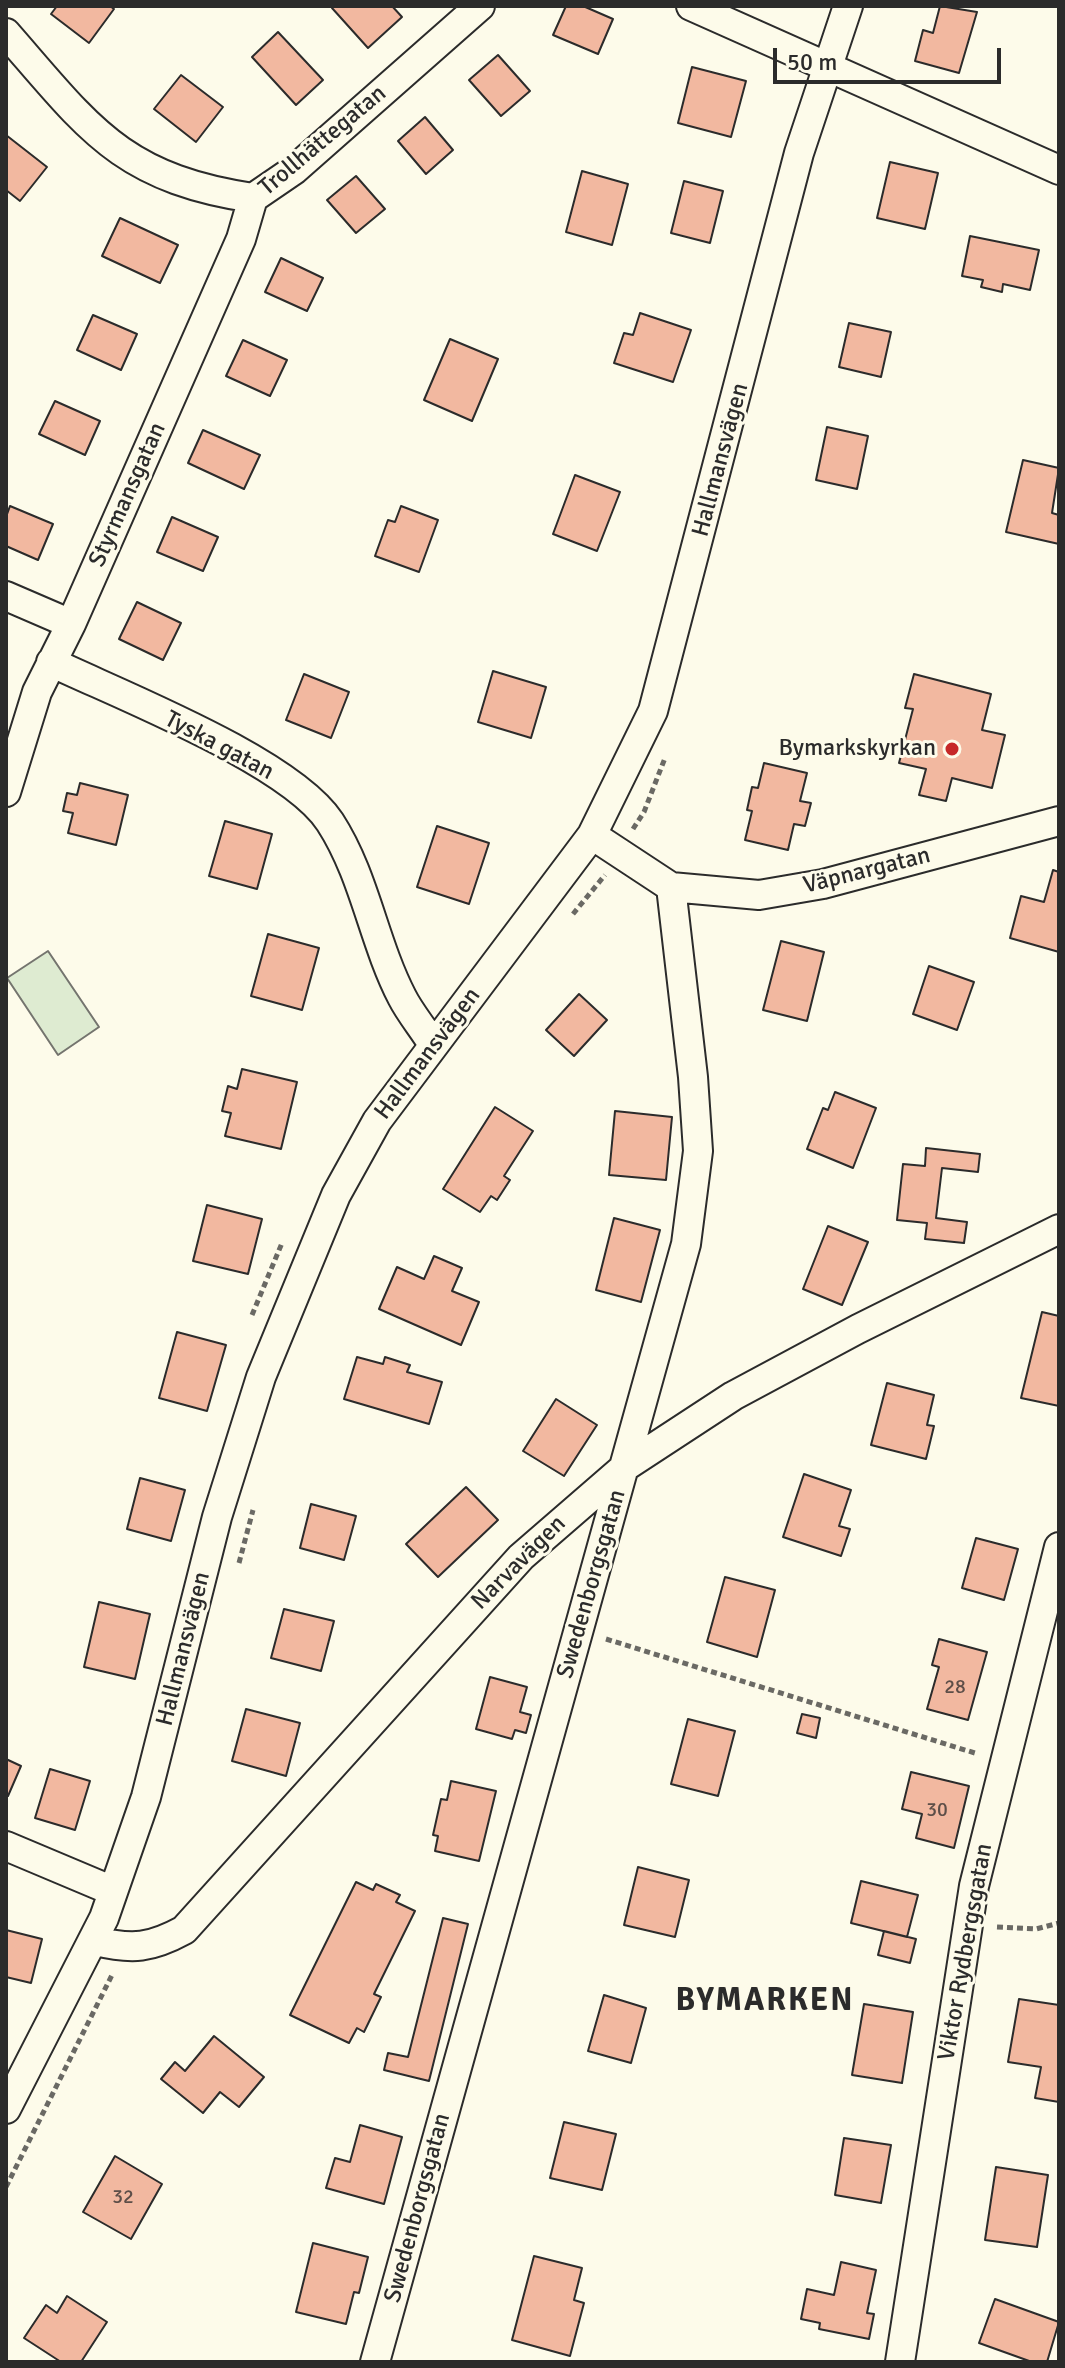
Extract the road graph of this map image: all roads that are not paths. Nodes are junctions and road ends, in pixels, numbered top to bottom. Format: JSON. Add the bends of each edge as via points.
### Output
{"nodes":[{"id":1,"x":480,"y":6,"type":"edge"},
{"id":2,"x":691,"y":6,"type":"edge"},
{"id":3,"x":848,"y":6,"type":"edge"},
{"id":4,"x":6,"y":33,"type":"edge"},
{"id":5,"x":825,"y":67,"type":"junction"},
{"id":6,"x":1059,"y":170,"type":"edge"},
{"id":7,"x":253,"y":198,"type":"junction"},
{"id":8,"x":6,"y":596,"type":"edge"},
{"id":9,"x":71,"y":624,"type":"junction"},
{"id":10,"x":51,"y":662,"type":"junction"},
{"id":11,"x":6,"y":792,"type":"edge"},
{"id":12,"x":1059,"y":821,"type":"edge"},
{"id":13,"x":592,"y":835,"type":"junction"},
{"id":14,"x":671,"y":887,"type":"junction"},
{"id":15,"x":432,"y":1043,"type":"junction"},
{"id":16,"x":1059,"y":1229,"type":"edge"},
{"id":17,"x":626,"y":1466,"type":"junction"},
{"id":18,"x":1059,"y":1547,"type":"edge"},
{"id":19,"x":6,"y":1846,"type":"edge"},
{"id":20,"x":113,"y":1891,"type":"junction"},
{"id":21,"x":95,"y":1941,"type":"junction"},
{"id":22,"x":6,"y":2109,"type":"edge"},
{"id":23,"x":375,"y":2362,"type":"edge"},
{"id":24,"x":900,"y":2362,"type":"edge"}],
"edges":[{"from":1,"to":7,"type":"street","name":"Trollhättegatan","via":[[294,170]]},
{"from":2,"to":5,"type":"street"},
{"from":3,"to":5,"type":"street","name":"Hallmansvägen"},
{"from":4,"to":7,"type":"street","name":"Trollhättegatan","via":[[114,150],[186,185]]},
{"from":5,"to":6,"type":"street"},
{"from":5,"to":13,"type":"street","name":"Hallmansvägen","via":[[665,671],[634,752]]},
{"from":7,"to":9,"type":"street","name":"Styrmansgatan","via":[[241,239]]},
{"from":8,"to":9,"type":"street"},
{"from":9,"to":10,"type":"street","name":"Styrmansgatan"},
{"from":10,"to":11,"type":"street","name":"Styrmansgatan"},
{"from":10,"to":15,"type":"street","name":"Tyska gatan","via":[[256,760],[300,791],[328,819],[354,867],[402,997]]},
{"from":12,"to":14,"type":"street","name":"Väpnargatan","via":[[823,884],[759,895]]},
{"from":13,"to":14,"type":"street"},
{"from":13,"to":15,"type":"street","name":"Hallmansvägen"},
{"from":14,"to":17,"type":"street","name":"Swedenborgsgatan","via":[[693,1077],[695,1195]]},
{"from":15,"to":20,"type":"street","name":"Hallmansvägen","via":[[377,1121],[336,1195],[261,1377],[217,1517],[154,1767]]},
{"from":16,"to":17,"type":"street","name":"Narvavägen","via":[[733,1396]]},
{"from":17,"to":21,"type":"street","name":"Narvavägen","via":[[521,1557],[184,1930],[156,1945],[125,1947]]},
{"from":17,"to":23,"type":"street","name":"Swedenborgsgatan"},
{"from":18,"to":24,"type":"street","name":"Viktor Rydbergsgatan","via":[[968,1923]]},
{"from":19,"to":20,"type":"street"},
{"from":20,"to":21,"type":"street","name":"Hallmansvägen"},
{"from":21,"to":22,"type":"street","name":"Hallmansvägen"}]}
